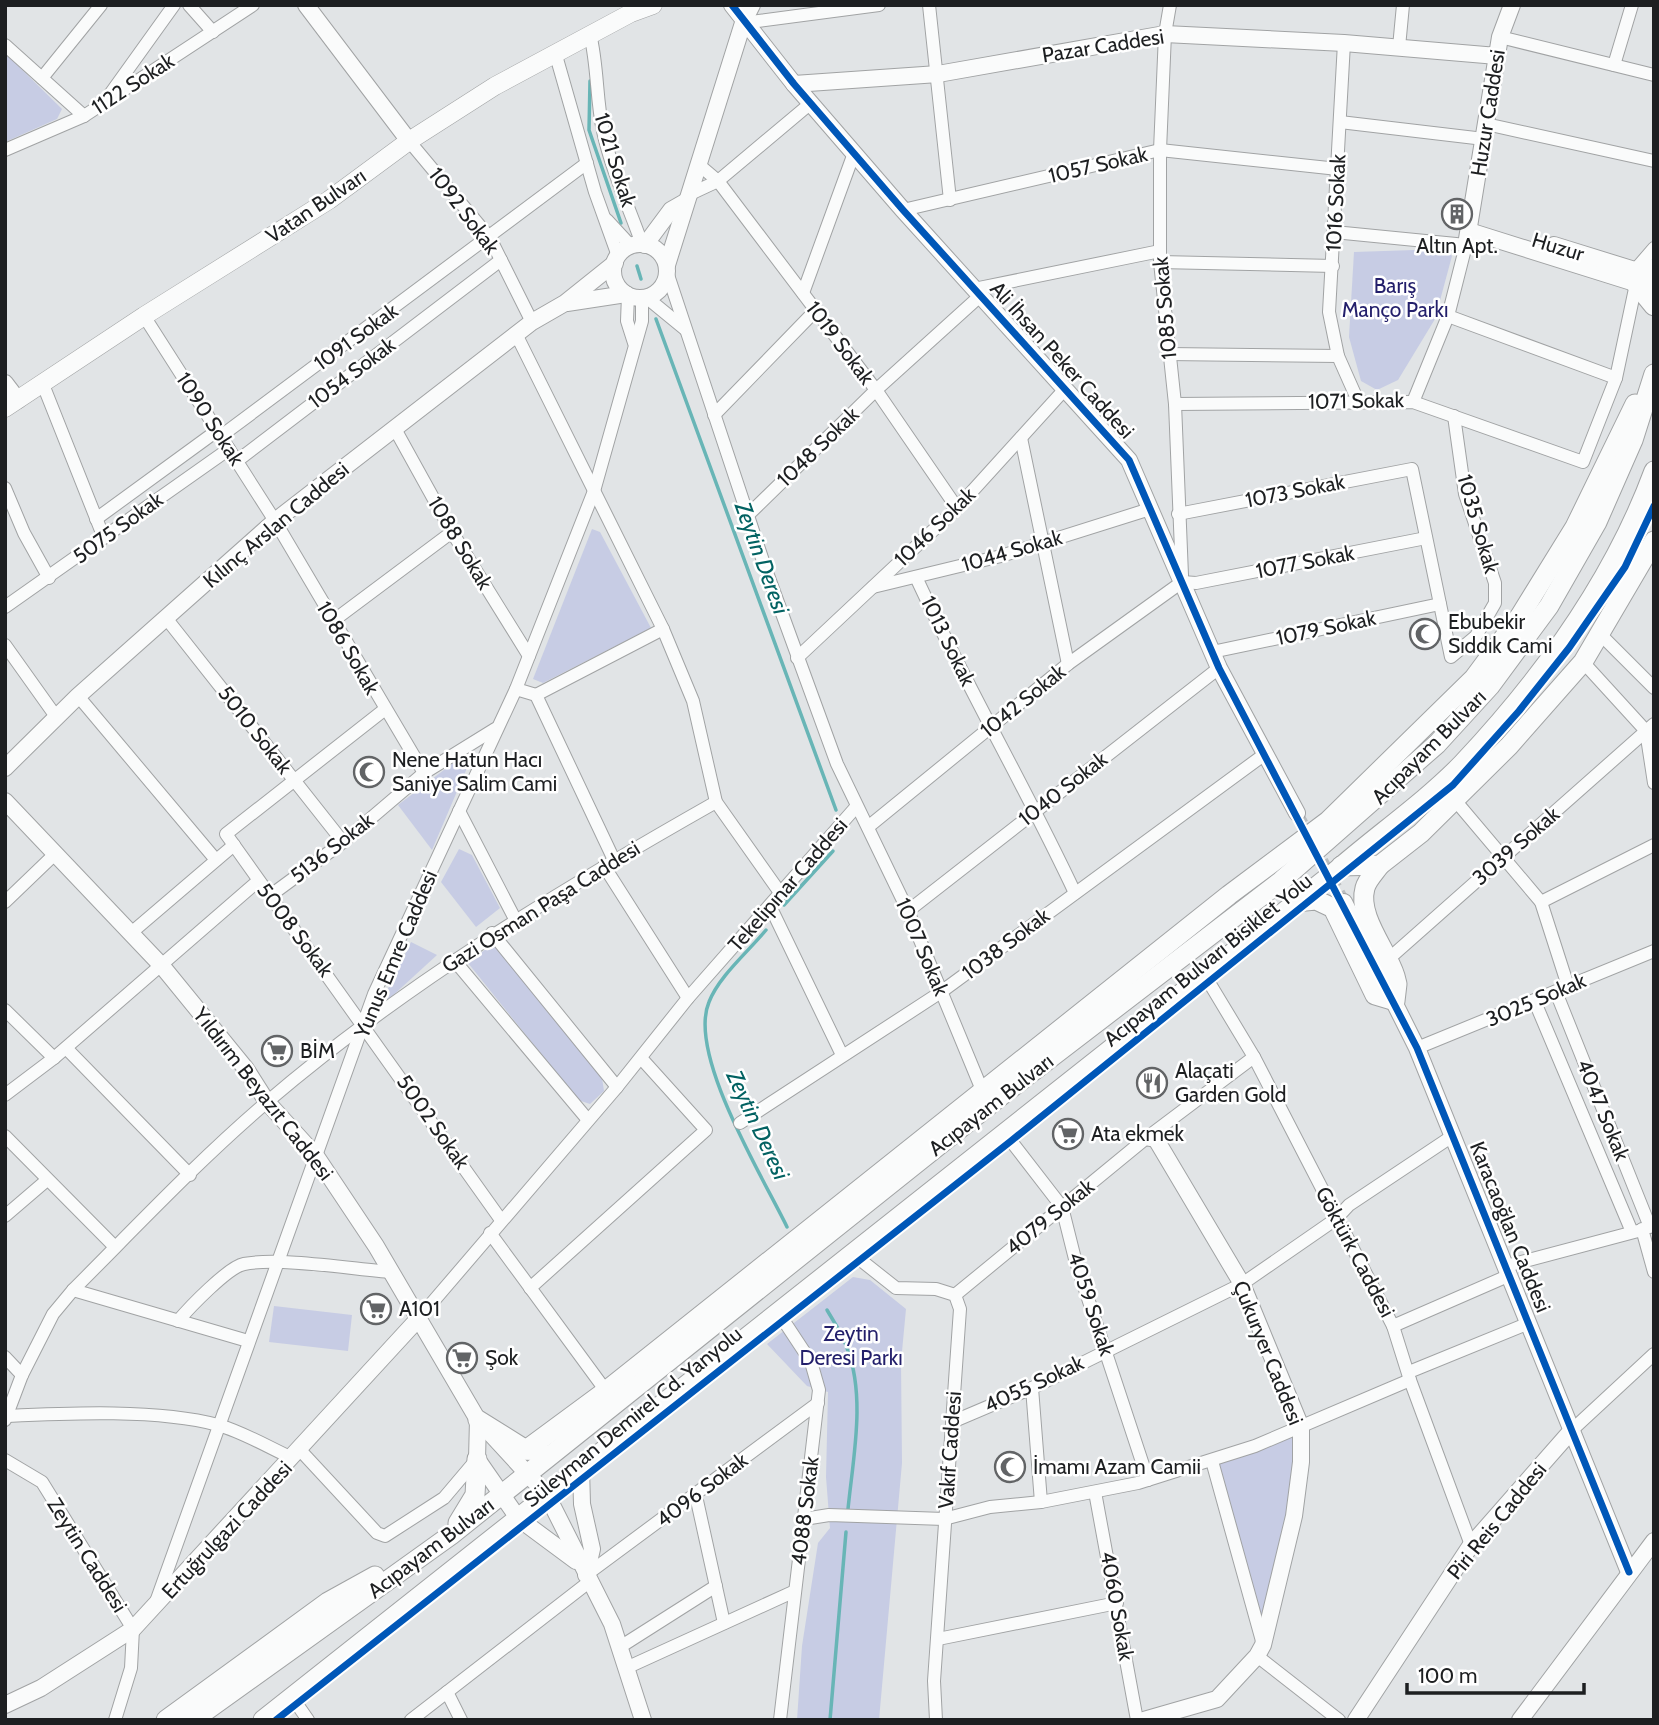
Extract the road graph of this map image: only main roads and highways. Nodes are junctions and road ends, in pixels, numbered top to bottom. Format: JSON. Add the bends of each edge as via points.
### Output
{"nodes":[{"id":1,"x":653,"y":5,"type":"edge"},
{"id":2,"x":636,"y":9,"type":"edge"},
{"id":3,"x":1647,"y":277,"type":"edge"},
{"id":4,"x":1654,"y":306,"type":"edge"},
{"id":5,"x":1654,"y":369,"type":"edge"},
{"id":6,"x":1654,"y":374,"type":"edge"},
{"id":7,"x":11,"y":404,"type":"edge"},
{"id":8,"x":1654,"y":471,"type":"edge"},
{"id":9,"x":1654,"y":541,"type":"edge"},
{"id":10,"x":1647,"y":568,"type":"edge"},
{"id":11,"x":1380,"y":865,"type":"junction"},
{"id":12,"x":1341,"y":866,"type":"junction"},
{"id":13,"x":1295,"y":902,"type":"junction"},
{"id":14,"x":478,"y":1420,"type":"road end"},
{"id":15,"x":526,"y":1450,"type":"junction"},
{"id":16,"x":557,"y":1451,"type":"junction"},
{"id":17,"x":477,"y":1459,"type":"road end"},
{"id":18,"x":451,"y":1535,"type":"junction"},
{"id":19,"x":166,"y":1720,"type":"edge"},
{"id":20,"x":193,"y":1720,"type":"edge"},
{"id":21,"x":263,"y":1720,"type":"edge"}],
"edges":[{"from":1,"to":2,"type":"main road","name":"Vatan Bulvarı"},
{"from":2,"to":7,"type":"main road","name":"Vatan Bulvarı","via":[[555,52],[410,141],[329,201]]},
{"from":3,"to":4,"type":"main road"},
{"from":5,"to":15,"type":"main road","via":[[1575,527],[1520,616],[1474,678],[1328,821]]},
{"from":6,"to":16,"type":"main road","name":"Acıpayam Bulvarı","via":[[1633,440],[1597,522],[1549,606],[1490,686],[1437,744],[1280,881],[993,1102]]},
{"from":8,"to":12,"type":"main road","name":"Acıpayam Bulvarı","via":[[1616,558],[1539,674],[1461,765]]},
{"from":9,"to":10,"type":"main road"},
{"from":10,"to":11,"type":"main road","via":[[1606,620],[1583,662],[1533,721],[1421,833]]},
{"from":11,"to":12,"type":"main road"},
{"from":11,"to":13,"type":"main road","via":[[1363,895],[1383,963],[1397,984],[1395,1001],[1375,995],[1333,908],[1316,900]]},
{"from":12,"to":13,"type":"main road","name":"Acıpayam Bulvarı"},
{"from":13,"to":21,"type":"main road","name":"Acıpayam Bulvarı"},
{"from":14,"to":15,"type":"main road"},
{"from":15,"to":16,"type":"main road"},
{"from":16,"to":18,"type":"main road","name":"Acıpayam Bulvarı"},
{"from":17,"to":18,"type":"main road","via":[[475,1495]]},
{"from":18,"to":19,"type":"main road","via":[[328,1602]]},
{"from":18,"to":20,"type":"main road","name":"Acıpayam Bulvarı"}]}
